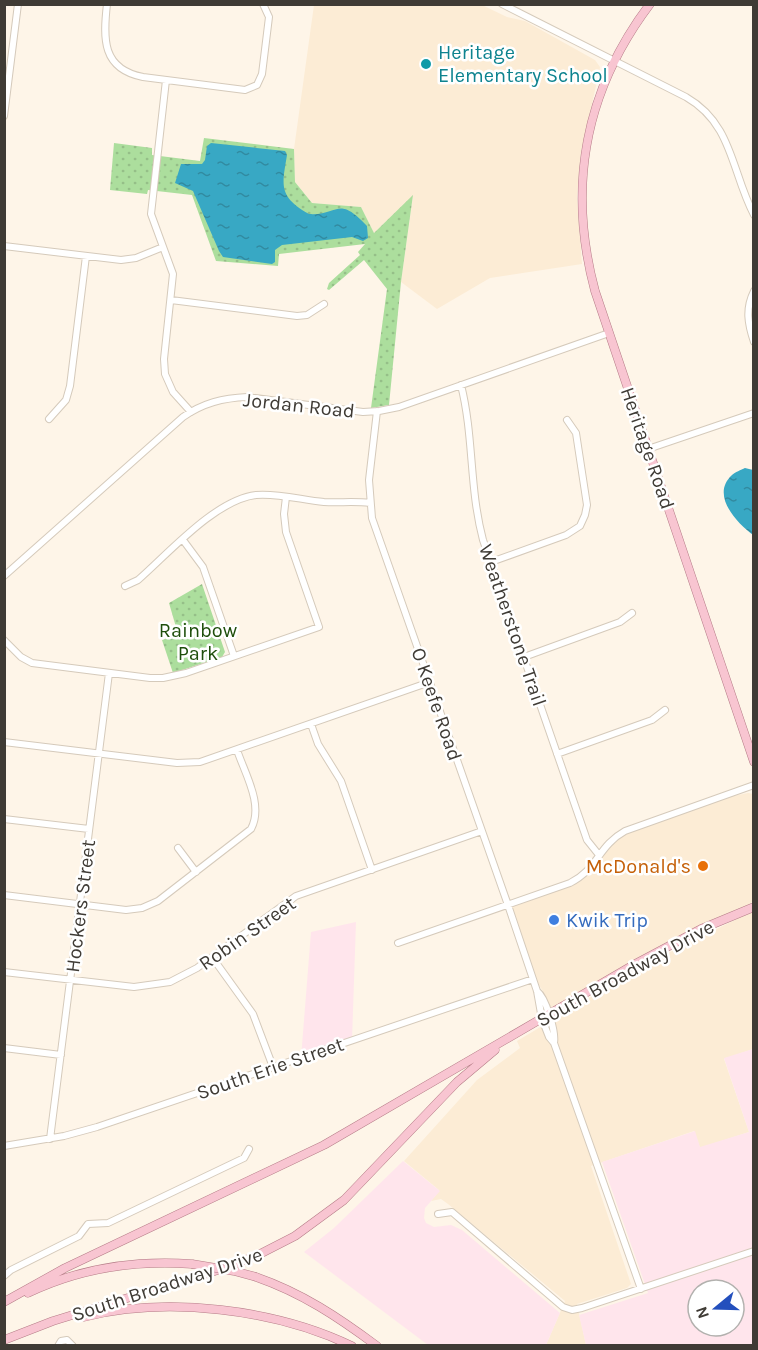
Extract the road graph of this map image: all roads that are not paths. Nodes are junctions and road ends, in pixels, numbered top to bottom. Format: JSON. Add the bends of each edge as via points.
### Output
{"nodes":[{"id":1,"x":18,"y":4,"type":"edge"},
{"id":2,"x":107,"y":4,"type":"edge"},
{"id":3,"x":263,"y":4,"type":"edge"},
{"id":4,"x":502,"y":4,"type":"edge"},
{"id":5,"x":650,"y":4,"type":"edge"},
{"id":6,"x":614,"y":61,"type":"junction"},
{"id":7,"x":166,"y":80,"type":"junction"},
{"id":8,"x":4,"y":116,"type":"edge"},
{"id":9,"x":753,"y":215,"type":"edge"},
{"id":10,"x":4,"y":246,"type":"edge"},
{"id":11,"x":163,"y":247,"type":"junction"},
{"id":12,"x":86,"y":256,"type":"junction"},
{"id":13,"x":753,"y":291,"type":"edge"},
{"id":14,"x":171,"y":300,"type":"junction"},
{"id":15,"x":324,"y":304,"type":"dead end"},
{"id":16,"x":609,"y":333,"type":"junction"},
{"id":17,"x":753,"y":342,"type":"edge"},
{"id":18,"x":461,"y":385,"type":"junction"},
{"id":19,"x":377,"y":411,"type":"junction"},
{"id":20,"x":191,"y":412,"type":"junction"},
{"id":21,"x":753,"y":413,"type":"edge"},
{"id":22,"x":49,"y":420,"type":"dead end"},
{"id":23,"x":567,"y":420,"type":"dead end"},
{"id":24,"x":648,"y":449,"type":"junction"},
{"id":25,"x":286,"y":497,"type":"junction"},
{"id":26,"x":370,"y":503,"type":"junction"},
{"id":27,"x":183,"y":540,"type":"junction"},
{"id":28,"x":491,"y":562,"type":"junction"},
{"id":29,"x":4,"y":576,"type":"edge"},
{"id":30,"x":125,"y":586,"type":"dead end"},
{"id":31,"x":632,"y":613,"type":"dead end"},
{"id":32,"x":4,"y":640,"type":"edge"},
{"id":33,"x":234,"y":656,"type":"junction"},
{"id":34,"x":524,"y":657,"type":"junction"},
{"id":35,"x":109,"y":673,"type":"junction"},
{"id":36,"x":430,"y":682,"type":"junction"},
{"id":37,"x":665,"y":710,"type":"dead end"},
{"id":38,"x":311,"y":724,"type":"junction"},
{"id":39,"x":4,"y":742,"type":"edge"},
{"id":40,"x":237,"y":750,"type":"junction"},
{"id":41,"x":99,"y":754,"type":"junction"},
{"id":42,"x":557,"y":754,"type":"junction"},
{"id":43,"x":753,"y":762,"type":"edge"},
{"id":44,"x":753,"y":785,"type":"edge"},
{"id":45,"x":4,"y":819,"type":"edge"},
{"id":46,"x":89,"y":829,"type":"junction"},
{"id":47,"x":482,"y":831,"type":"junction"},
{"id":48,"x":178,"y":848,"type":"dead end"},
{"id":49,"x":599,"y":855,"type":"junction"},
{"id":50,"x":372,"y":870,"type":"junction"},
{"id":51,"x":196,"y":872,"type":"junction"},
{"id":52,"x":4,"y":895,"type":"edge"},
{"id":53,"x":753,"y":901,"type":"edge"},
{"id":54,"x":80,"y":904,"type":"junction"},
{"id":55,"x":508,"y":905,"type":"junction"},
{"id":56,"x":750,"y":908,"type":"edge"},
{"id":57,"x":398,"y":943,"type":"dead end"},
{"id":58,"x":212,"y":957,"type":"junction"},
{"id":59,"x":4,"y":972,"type":"edge"},
{"id":60,"x":533,"y":979,"type":"junction"},
{"id":61,"x":70,"y":980,"type":"junction"},
{"id":62,"x":546,"y":1017,"type":"junction"},
{"id":63,"x":505,"y":1041,"type":"junction"},
{"id":64,"x":4,"y":1048,"type":"edge"},
{"id":65,"x":61,"y":1055,"type":"junction"},
{"id":66,"x":273,"y":1067,"type":"junction"},
{"id":67,"x":50,"y":1139,"type":"junction"},
{"id":68,"x":4,"y":1146,"type":"edge"},
{"id":69,"x":249,"y":1149,"type":"dead end"},
{"id":70,"x":438,"y":1214,"type":"dead end"},
{"id":71,"x":753,"y":1251,"type":"edge"},
{"id":72,"x":4,"y":1276,"type":"edge"},
{"id":73,"x":641,"y":1289,"type":"junction"},
{"id":74,"x":4,"y":1303,"type":"edge"},
{"id":75,"x":47,"y":1325,"type":"junction"},
{"id":76,"x":4,"y":1340,"type":"edge"},
{"id":77,"x":58,"y":1346,"type":"edge"},
{"id":78,"x":74,"y":1346,"type":"edge"},
{"id":79,"x":352,"y":1346,"type":"edge"},
{"id":80,"x":377,"y":1346,"type":"edge"}],
"edges":[{"from":1,"to":8,"type":"street"},
{"from":2,"to":7,"type":"street","via":[[104,35],[111,57],[128,73]]},
{"from":3,"to":7,"type":"street","via":[[269,20],[257,85],[242,90]]},
{"from":4,"to":6,"type":"street"},
{"from":5,"to":6,"type":"main road"},
{"from":6,"to":9,"type":"street","via":[[686,97],[711,115],[723,133]]},
{"from":6,"to":16,"type":"main road","name":"Heritage Road","via":[[590,126],[582,178],[582,222],[589,270]]},
{"from":7,"to":11,"type":"street","via":[[150,206]]},
{"from":10,"to":12,"type":"street"},
{"from":11,"to":12,"type":"street","via":[[127,260]]},
{"from":11,"to":14,"type":"street","via":[[173,274]]},
{"from":12,"to":22,"type":"street","via":[[70,386],[66,400]]},
{"from":13,"to":17,"type":"street","via":[[748,313]]},
{"from":14,"to":15,"type":"street","via":[[297,316],[307,315]]},
{"from":14,"to":20,"type":"street","via":[[165,374],[173,392]]},
{"from":16,"to":18,"type":"street","name":"Jordan Road"},
{"from":16,"to":24,"type":"main road","name":"Heritage Road"},
{"from":18,"to":19,"type":"street","name":"Jordan Road"},
{"from":18,"to":28,"type":"street","name":"Weatherstone Trail","via":[[468,411],[474,502]]},
{"from":19,"to":20,"type":"street","name":"Jordan Road","via":[[247,397],[213,401]]},
{"from":19,"to":26,"type":"street","name":"O Keefe Road"},
{"from":20,"to":29,"type":"street","name":"Jordan Road"},
{"from":21,"to":24,"type":"street"},
{"from":23,"to":28,"type":"street","via":[[576,433],[587,505],[583,521],[566,536]]},
{"from":24,"to":43,"type":"main road","name":"Heritage Road"},
{"from":25,"to":26,"type":"street"},
{"from":25,"to":27,"type":"street","via":[[257,495],[233,501],[214,512]]},
{"from":25,"to":33,"type":"street","via":[[286,532],[318,627]]},
{"from":26,"to":36,"type":"street","name":"O Keefe Road"},
{"from":27,"to":30,"type":"street","via":[[138,580]]},
{"from":27,"to":33,"type":"street","via":[[203,567]]},
{"from":28,"to":34,"type":"street","name":"Weatherstone Trail"},
{"from":31,"to":34,"type":"street","via":[[620,622]]},
{"from":32,"to":35,"type":"street","via":[[32,663]]},
{"from":33,"to":35,"type":"street","via":[[174,676],[150,678]]},
{"from":34,"to":42,"type":"street","name":"Weatherstone Trail"},
{"from":35,"to":41,"type":"street","name":"Hockers Street"},
{"from":36,"to":38,"type":"street"},
{"from":36,"to":47,"type":"street","name":"O Keefe Road"},
{"from":37,"to":42,"type":"street","via":[[652,720]]},
{"from":38,"to":40,"type":"street"},
{"from":38,"to":50,"type":"street","via":[[340,781]]},
{"from":39,"to":41,"type":"street"},
{"from":40,"to":41,"type":"street","via":[[189,763]]},
{"from":40,"to":51,"type":"street","via":[[256,806],[255,822],[247,834]]},
{"from":41,"to":46,"type":"street","name":"Hockers Street"},
{"from":42,"to":49,"type":"street","name":"Weatherstone Trail","via":[[587,840]]},
{"from":44,"to":49,"type":"street","via":[[625,831]]},
{"from":45,"to":46,"type":"street"},
{"from":46,"to":54,"type":"street","name":"Hockers Street"},
{"from":47,"to":50,"type":"street","name":"Robin Street"},
{"from":47,"to":55,"type":"street","name":"O Keefe Road"},
{"from":48,"to":51,"type":"street"},
{"from":49,"to":55,"type":"street","via":[[579,879]]},
{"from":50,"to":58,"type":"street","name":"Robin Street","via":[[296,896]]},
{"from":51,"to":54,"type":"street","via":[[142,908],[126,910]]},
{"from":52,"to":54,"type":"street"},
{"from":53,"to":56,"type":"main road","name":"South Broadway Drive"},
{"from":54,"to":61,"type":"street","name":"Hockers Street"},
{"from":55,"to":57,"type":"street"},
{"from":55,"to":60,"type":"street","name":"O Keefe Road"},
{"from":56,"to":62,"type":"main road","name":"South Broadway Drive","via":[[668,945]]},
{"from":58,"to":61,"type":"street","name":"Robin Street","via":[[180,978],[158,985],[134,987]]},
{"from":58,"to":66,"type":"street","via":[[253,1014]]},
{"from":59,"to":61,"type":"street","name":"Robin Street"},
{"from":60,"to":62,"type":"street","name":"O Keefe Road","via":[[538,1004]]},
{"from":60,"to":66,"type":"street","name":"South Erie Street"},
{"from":61,"to":65,"type":"street","name":"Hockers Street"},
{"from":62,"to":63,"type":"main road","name":"South Broadway Drive"},
{"from":62,"to":73,"type":"street","name":"O Keefe Road","via":[[549,1037]]},
{"from":63,"to":74,"type":"main road","name":"South Broadway Drive","via":[[324,1145],[73,1264]]},
{"from":63,"to":75,"type":"main road","name":"South Broadway Drive","via":[[457,1082],[359,1186],[303,1231],[256,1256]]},
{"from":64,"to":65,"type":"street"},
{"from":65,"to":67,"type":"street","name":"Hockers Street"},
{"from":66,"to":67,"type":"street","name":"South Erie Street","via":[[97,1127]]},
{"from":67,"to":68,"type":"street","name":"South Erie Street"},
{"from":69,"to":72,"type":"street","via":[[244,1158],[108,1223],[88,1224],[79,1236]]},
{"from":70,"to":73,"type":"street","via":[[452,1212],[563,1307],[582,1308]]},
{"from":71,"to":73,"type":"street"},
{"from":74,"to":80,"type":"main road","bridge":true,"via":[[96,1270],[132,1264],[192,1264],[277,1284],[318,1304]]},
{"from":75,"to":76,"type":"main road","name":"South Broadway Drive"},
{"from":75,"to":79,"type":"main road","via":[[138,1309],[208,1309],[291,1323]]},
{"from":77,"to":78,"type":"street","via":[[67,1340]]}]}
